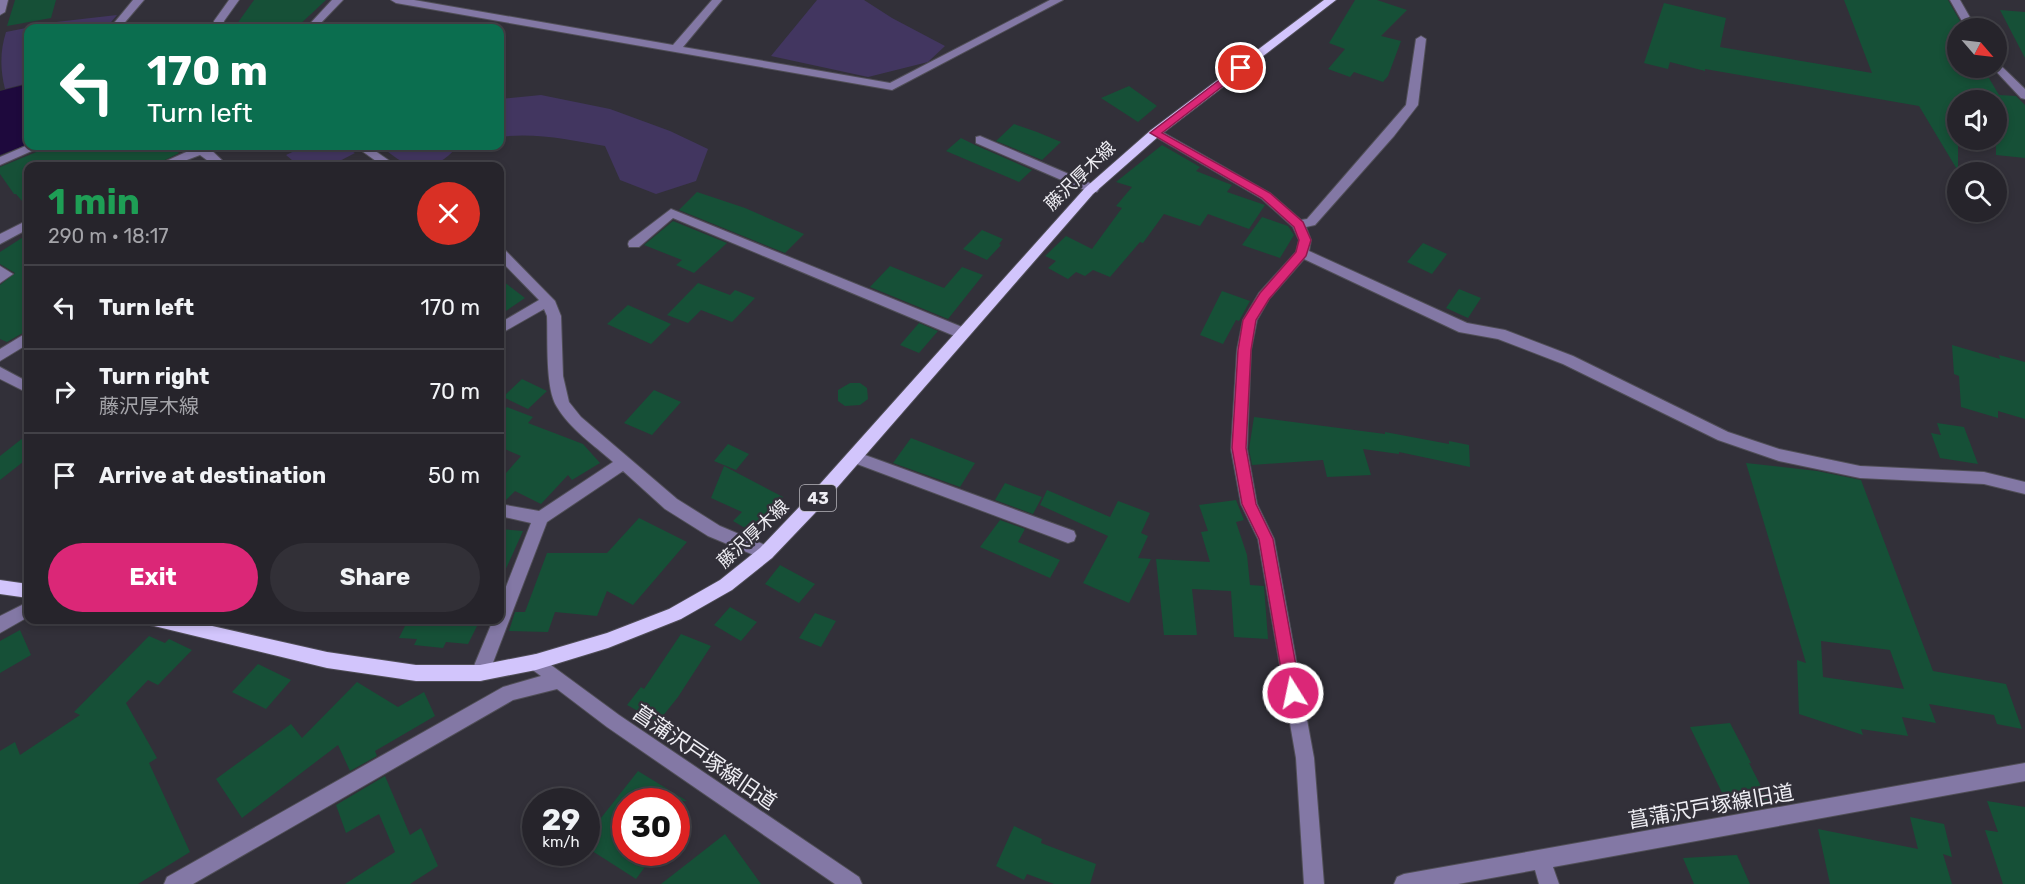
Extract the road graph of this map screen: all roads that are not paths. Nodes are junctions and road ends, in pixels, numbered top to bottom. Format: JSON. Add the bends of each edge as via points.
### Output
{"nodes":[{"id":1,"x":3,"y":0,"type":"edge"},
{"id":2,"x":139,"y":0,"type":"edge"},
{"id":3,"x":234,"y":0,"type":"edge"},
{"id":4,"x":338,"y":0,"type":"edge"},
{"id":5,"x":396,"y":0,"type":"edge"},
{"id":6,"x":717,"y":0,"type":"edge"},
{"id":7,"x":1058,"y":0,"type":"edge"},
{"id":8,"x":1331,"y":0,"type":"edge"},
{"id":9,"x":1952,"y":0,"type":"edge"},
{"id":10,"x":0,"y":12,"type":"edge"},
{"id":11,"x":1964,"y":18,"type":"edge"},
{"id":12,"x":118,"y":24,"type":"edge"},
{"id":13,"x":219,"y":24,"type":"edge"},
{"id":14,"x":316,"y":24,"type":"edge"},
{"id":15,"x":1421,"y":39,"type":"dead end"},
{"id":16,"x":677,"y":48,"type":"junction"},
{"id":17,"x":2007,"y":76,"type":"edge"},
{"id":18,"x":2025,"y":96,"type":"edge"},
{"id":19,"x":1155,"y":133,"type":"junction"},
{"id":20,"x":980,"y":140,"type":"dead end"},
{"id":21,"x":27,"y":150,"type":"edge"},
{"id":22,"x":194,"y":150,"type":"edge"},
{"id":23,"x":203,"y":150,"type":"edge"},
{"id":24,"x":367,"y":150,"type":"edge"},
{"id":25,"x":0,"y":161,"type":"edge"},
{"id":26,"x":168,"y":162,"type":"edge"},
{"id":27,"x":217,"y":162,"type":"edge"},
{"id":28,"x":385,"y":162,"type":"edge"},
{"id":29,"x":1093,"y":189,"type":"junction"},
{"id":30,"x":1299,"y":225,"type":"junction"},
{"id":31,"x":24,"y":226,"type":"edge"},
{"id":32,"x":0,"y":240,"type":"edge"},
{"id":33,"x":633,"y":244,"type":"dead end"},
{"id":34,"x":1302,"y":253,"type":"junction"},
{"id":35,"x":504,"y":257,"type":"edge"},
{"id":36,"x":0,"y":271,"type":"edge"},
{"id":37,"x":0,"y":278,"type":"edge"},
{"id":38,"x":548,"y":301,"type":"junction"},
{"id":39,"x":504,"y":327,"type":"edge"},
{"id":40,"x":962,"y":333,"type":"junction"},
{"id":41,"x":24,"y":340,"type":"edge"},
{"id":42,"x":0,"y":356,"type":"edge"},
{"id":43,"x":0,"y":372,"type":"edge"},
{"id":44,"x":24,"y":386,"type":"edge"},
{"id":45,"x":854,"y":457,"type":"junction"},
{"id":46,"x":625,"y":462,"type":"junction"},
{"id":47,"x":2025,"y":488,"type":"edge"},
{"id":48,"x":504,"y":511,"type":"edge"},
{"id":49,"x":542,"y":518,"type":"junction"},
{"id":50,"x":1068,"y":536,"type":"dead end"},
{"id":51,"x":766,"y":553,"type":"junction"},
{"id":52,"x":0,"y":587,"type":"edge"},
{"id":53,"x":24,"y":590,"type":"edge"},
{"id":54,"x":24,"y":611,"type":"edge"},
{"id":55,"x":504,"y":613,"type":"edge"},
{"id":56,"x":173,"y":624,"type":"edge"},
{"id":57,"x":500,"y":624,"type":"edge"},
{"id":58,"x":0,"y":625,"type":"edge"},
{"id":59,"x":536,"y":662,"type":"junction"},
{"id":60,"x":480,"y":673,"type":"junction"},
{"id":61,"x":559,"y":680,"type":"junction"},
{"id":62,"x":2025,"y":772,"type":"edge"},
{"id":63,"x":1541,"y":859,"type":"junction"},
{"id":64,"x":174,"y":884,"type":"edge"},
{"id":65,"x":852,"y":884,"type":"edge"},
{"id":66,"x":1314,"y":884,"type":"edge"},
{"id":67,"x":1404,"y":884,"type":"edge"},
{"id":68,"x":1549,"y":884,"type":"edge"}],
"edges":[{"from":1,"to":10,"type":"street"},
{"from":2,"to":12,"type":"street"},
{"from":3,"to":13,"type":"street"},
{"from":4,"to":14,"type":"street"},
{"from":5,"to":16,"type":"street"},
{"from":6,"to":16,"type":"street"},
{"from":7,"to":16,"type":"street","via":[[892,87]]},
{"from":8,"to":19,"type":"main road","name":"藤沢厚木線","number":"43"},
{"from":9,"to":11,"type":"street"},
{"from":15,"to":30,"type":"street","via":[[1412,105],[1311,222]]},
{"from":17,"to":18,"type":"street"},
{"from":19,"to":29,"type":"main road","name":"藤沢厚木線","number":"43"},
{"from":19,"to":30,"type":"street","via":[[1266,196]]},
{"from":20,"to":29,"type":"street"},
{"from":21,"to":25,"type":"street"},
{"from":22,"to":26,"type":"street"},
{"from":23,"to":27,"type":"street"},
{"from":24,"to":28,"type":"street"},
{"from":29,"to":40,"type":"main road","name":"藤沢厚木線","number":"43","via":[[1048,234]]},
{"from":30,"to":34,"type":"street","via":[[1305,240]]},
{"from":31,"to":32,"type":"street"},
{"from":33,"to":40,"type":"street","via":[[671,213]]},
{"from":34,"to":47,"type":"street","via":[[1464,328],[1500,333],[1568,360],[1723,436],[1779,455],[1860,472],[1984,478]]},
{"from":34,"to":66,"type":"street","via":[[1264,296],[1250,320],[1244,350],[1239,448],[1249,504],[1266,539],[1303,747]]},
{"from":35,"to":38,"type":"street"},
{"from":36,"to":37,"type":"street","via":[[6,274]]},
{"from":38,"to":39,"type":"street"},
{"from":38,"to":46,"type":"street","via":[[554,316],[556,376],[562,404],[576,421]]},
{"from":40,"to":45,"type":"main road","name":"藤沢厚木線","number":"43"},
{"from":41,"to":42,"type":"street"},
{"from":43,"to":44,"type":"street"},
{"from":45,"to":50,"type":"street"},
{"from":45,"to":51,"type":"main road","name":"藤沢厚木線","number":"43"},
{"from":46,"to":49,"type":"street"},
{"from":46,"to":51,"type":"street","via":[[671,504],[714,531]]},
{"from":48,"to":49,"type":"street"},
{"from":49,"to":55,"type":"street"},
{"from":51,"to":59,"type":"main road","name":"藤沢厚木線","number":"43","via":[[726,585],[675,614]]},
{"from":52,"to":53,"type":"main road"},
{"from":54,"to":58,"type":"street"},
{"from":56,"to":60,"type":"main road","name":"藤沢厚木線","number":"43","via":[[327,660],[416,673]]},
{"from":57,"to":60,"type":"street"},
{"from":59,"to":60,"type":"main road","name":"藤沢厚木線","number":"43"},
{"from":59,"to":61,"type":"street","name":"菖蒲沢戸塚線旧道"},
{"from":61,"to":64,"type":"street","via":[[508,693]]},
{"from":61,"to":65,"type":"street","name":"菖蒲沢戸塚線旧道","via":[[612,721]]},
{"from":62,"to":63,"type":"street","name":"菖蒲沢戸塚線旧道"},
{"from":63,"to":67,"type":"street","name":"菖蒲沢戸塚線旧道"},
{"from":63,"to":68,"type":"street"}]}
